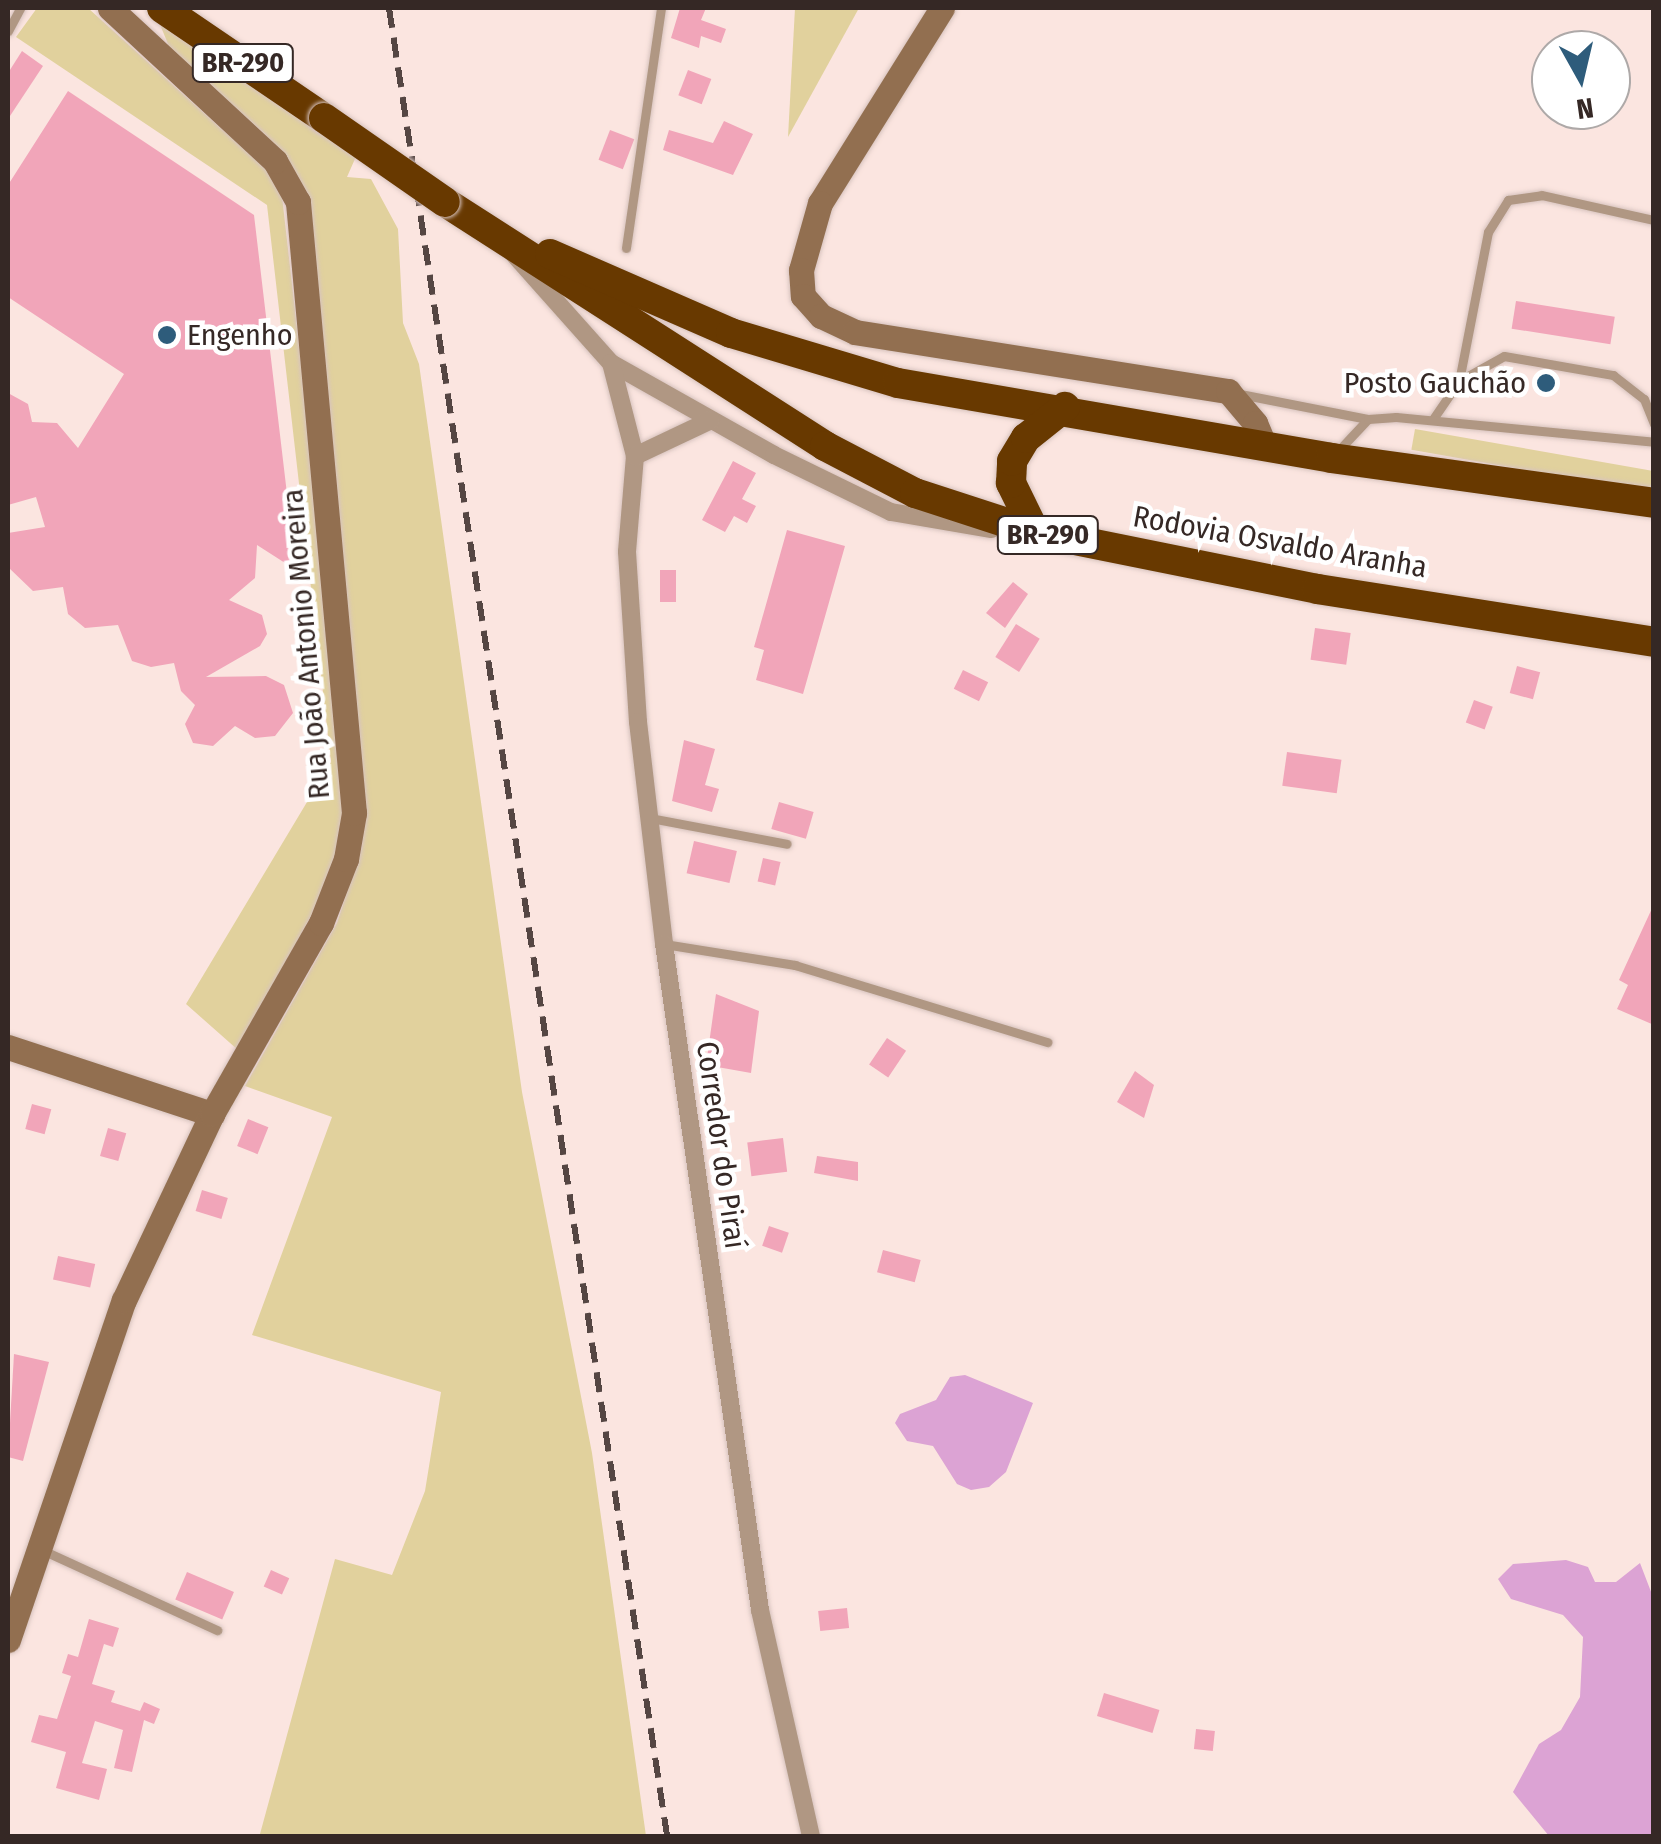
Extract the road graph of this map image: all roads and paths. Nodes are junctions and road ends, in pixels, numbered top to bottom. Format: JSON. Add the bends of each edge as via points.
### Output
{"nodes":[{"id":1,"x":20,"y":8,"type":"edge"},
{"id":2,"x":110,"y":8,"type":"edge"},
{"id":3,"x":162,"y":8,"type":"edge"},
{"id":4,"x":661,"y":8,"type":"edge"},
{"id":5,"x":942,"y":8,"type":"edge"},
{"id":6,"x":135,"y":19,"type":"edge"},
{"id":7,"x":8,"y":31,"type":"edge"},
{"id":8,"x":1654,"y":220,"type":"edge"},
{"id":9,"x":501,"y":241,"type":"junction"},
{"id":10,"x":626,"y":248,"type":"dead end"},
{"id":11,"x":611,"y":363,"type":"junction"},
{"id":12,"x":1459,"y":381,"type":"junction"},
{"id":13,"x":1228,"y":392,"type":"junction"},
{"id":14,"x":1065,"y":408,"type":"junction"},
{"id":15,"x":1368,"y":419,"type":"junction"},
{"id":16,"x":711,"y":420,"type":"junction"},
{"id":17,"x":1433,"y":420,"type":"junction"},
{"id":18,"x":1654,"y":424,"type":"edge"},
{"id":19,"x":1654,"y":442,"type":"edge"},
{"id":20,"x":1265,"y":446,"type":"junction"},
{"id":21,"x":634,"y":456,"type":"junction"},
{"id":22,"x":1332,"y":458,"type":"junction"},
{"id":23,"x":1654,"y":503,"type":"edge"},
{"id":24,"x":1035,"y":532,"type":"junction"},
{"id":25,"x":1654,"y":642,"type":"edge"},
{"id":26,"x":648,"y":817,"type":"junction"},
{"id":27,"x":787,"y":844,"type":"dead end"},
{"id":28,"x":664,"y":944,"type":"junction"},
{"id":29,"x":1046,"y":1042,"type":"dead end"},
{"id":30,"x":8,"y":1047,"type":"edge"},
{"id":31,"x":212,"y":1114,"type":"junction"},
{"id":32,"x":37,"y":1548,"type":"junction"},
{"id":33,"x":217,"y":1630,"type":"dead end"},
{"id":34,"x":8,"y":1640,"type":"edge"},
{"id":35,"x":811,"y":1836,"type":"edge"}],
"edges":[{"from":1,"to":7,"type":"lane"},
{"from":2,"to":6,"type":"main road","name":"Rua João Antonio Moreira"},
{"from":3,"to":9,"type":"highway","name":"Rodovia Osvaldo Aranha","number":"BR-290","bridge":true},
{"from":4,"to":10,"type":"lane"},
{"from":5,"to":13,"type":"main road","via":[[820,203],[804,253],[803,296],[821,316],[854,332]]},
{"from":6,"to":31,"type":"main road","name":"Rua João Antonio Moreira","via":[[275,160],[298,202],[353,787],[352,834],[336,892]]},
{"from":8,"to":12,"type":"lane","via":[[1542,196],[1508,200],[1488,232]]},
{"from":9,"to":11,"type":"street"},
{"from":9,"to":14,"type":"highway","name":"Rodovia Osvaldo Aranha","number":"BR-290","via":[[836,368]]},
{"from":9,"to":24,"type":"highway","name":"Rodovia Osvaldo Aranha","number":"BR-290","via":[[825,446],[915,493]]},
{"from":11,"to":16,"type":"street"},
{"from":11,"to":21,"type":"street","name":"Corredor do Piraí"},
{"from":12,"to":17,"type":"lane"},
{"from":12,"to":18,"type":"lane","via":[[1504,356],[1613,374],[1644,398]]},
{"from":13,"to":15,"type":"lane"},
{"from":13,"to":20,"type":"main road","via":[[1256,423]]},
{"from":14,"to":20,"type":"highway","name":"Rodovia Osvaldo Aranha","number":"BR-290"},
{"from":14,"to":24,"type":"highway","via":[[1026,438],[1012,461],[1012,483]]},
{"from":15,"to":17,"type":"lane"},
{"from":15,"to":22,"type":"lane"},
{"from":16,"to":21,"type":"street"},
{"from":16,"to":24,"type":"street","via":[[892,512],[946,525]]},
{"from":17,"to":19,"type":"lane"},
{"from":20,"to":22,"type":"highway","name":"Rodovia Osvaldo Aranha","number":"BR-290"},
{"from":21,"to":26,"type":"street","name":"Corredor do Piraí","via":[[627,552]]},
{"from":22,"to":23,"type":"highway","name":"Rodovia Osvaldo Aranha","number":"BR-290"},
{"from":24,"to":25,"type":"highway","name":"Rodovia Osvaldo Aranha","number":"BR-290","via":[[1317,588]]},
{"from":26,"to":27,"type":"lane"},
{"from":26,"to":28,"type":"street","name":"Corredor do Piraí"},
{"from":28,"to":29,"type":"lane","via":[[795,964]]},
{"from":28,"to":35,"type":"street","name":"Corredor do Piraí","via":[[760,1610]]},
{"from":30,"to":31,"type":"main road"},
{"from":31,"to":32,"type":"main road","name":"Rua João Antonio Moreira","via":[[124,1300]]},
{"from":32,"to":33,"type":"lane"},
{"from":32,"to":34,"type":"main road","name":"Rua João Antonio Moreira"}]}
